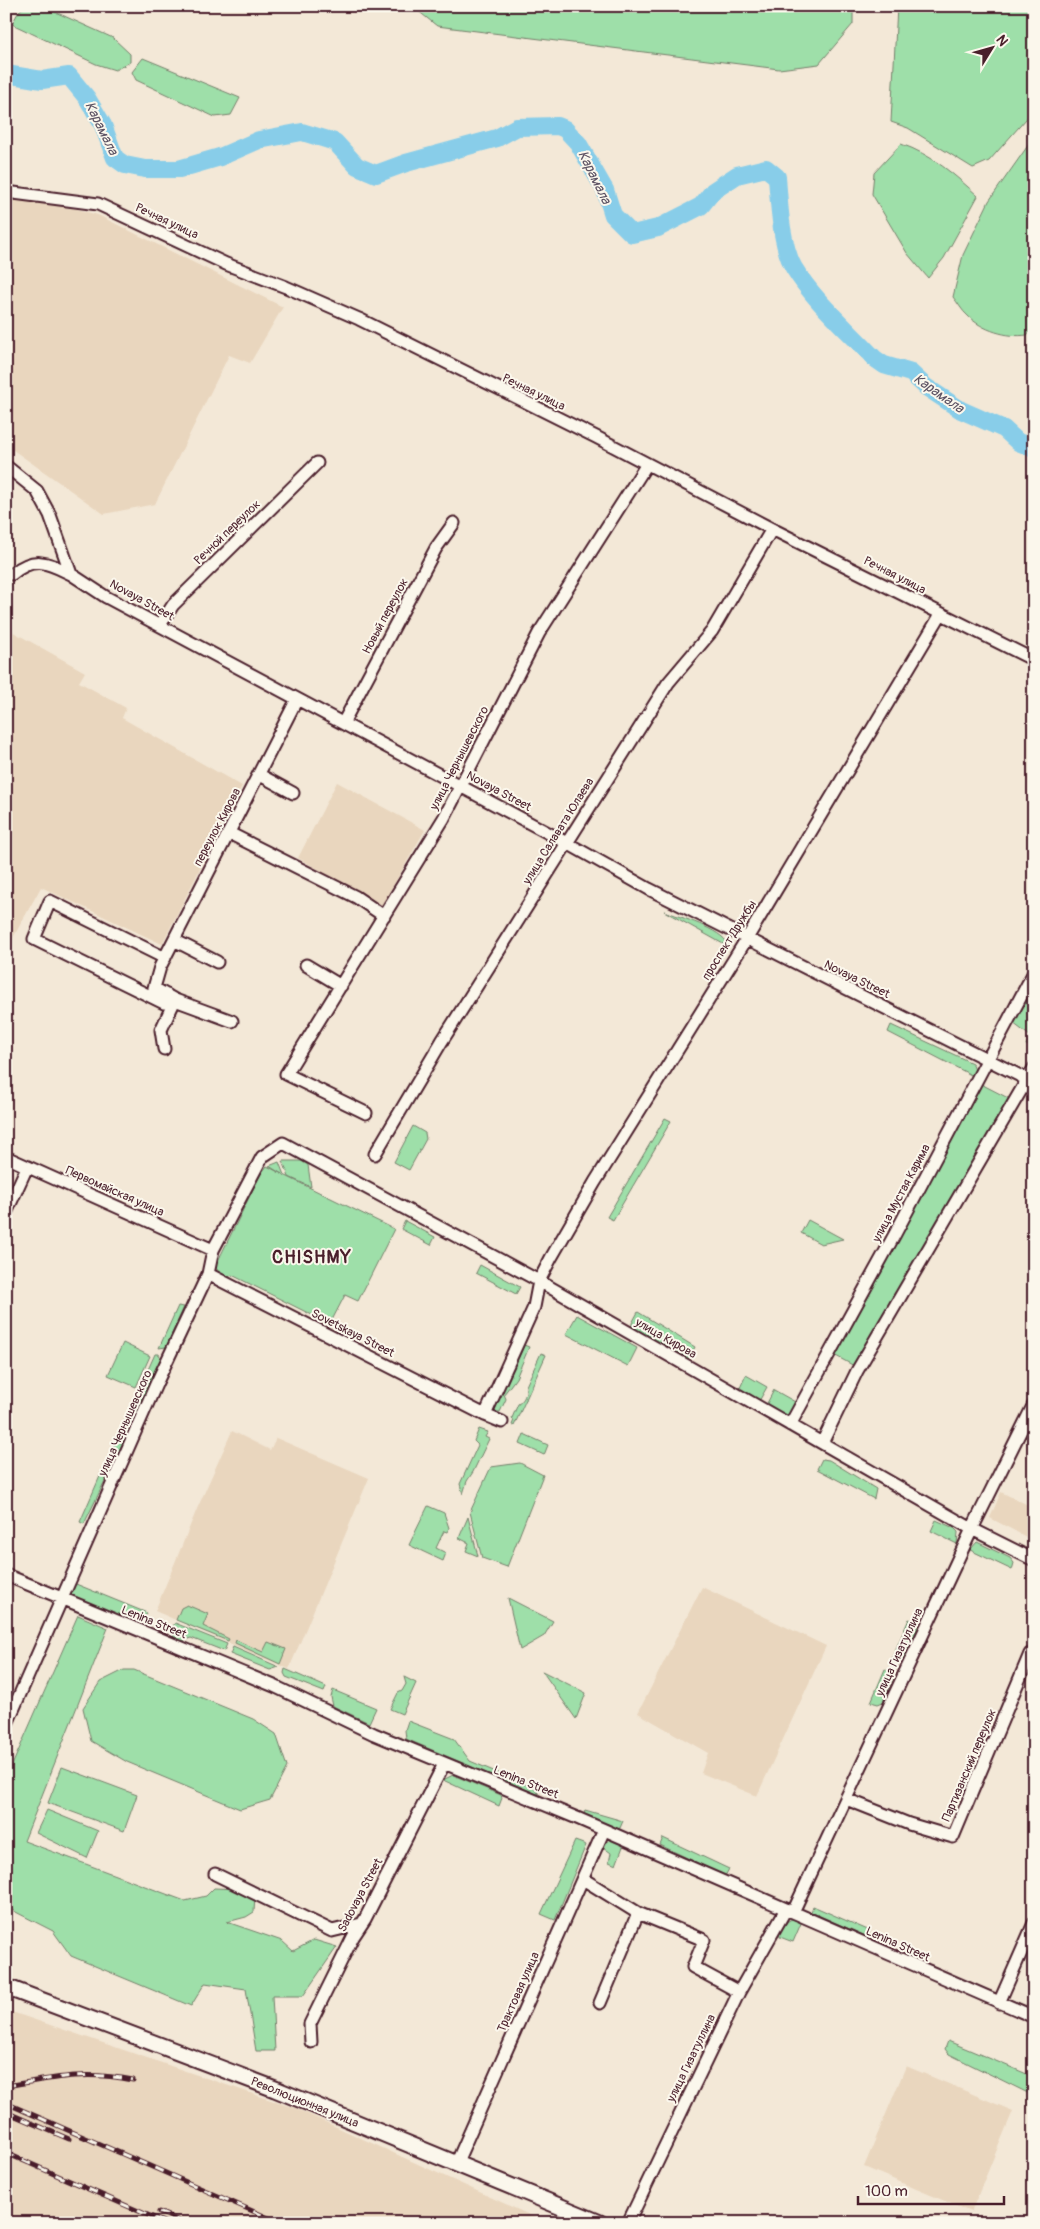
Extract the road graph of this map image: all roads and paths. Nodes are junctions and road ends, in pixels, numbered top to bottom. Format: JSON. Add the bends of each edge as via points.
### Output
{"nodes":[{"id":1,"x":6,"y":192,"type":"edge"},
{"id":2,"x":317,"y":463,"type":"dead end"},
{"id":3,"x":647,"y":464,"type":"junction"},
{"id":4,"x":6,"y":466,"type":"edge"},
{"id":5,"x":454,"y":523,"type":"dead end"},
{"id":6,"x":772,"y":529,"type":"junction"},
{"id":7,"x":6,"y":574,"type":"edge"},
{"id":8,"x":71,"y":574,"type":"junction"},
{"id":9,"x":941,"y":614,"type":"junction"},
{"id":10,"x":160,"y":625,"type":"junction"},
{"id":11,"x":1034,"y":660,"type":"edge"},
{"id":12,"x":297,"y":699,"type":"junction"},
{"id":13,"x":343,"y":723,"type":"junction"},
{"id":14,"x":260,"y":775,"type":"junction"},
{"id":15,"x":461,"y":786,"type":"junction"},
{"id":16,"x":294,"y":793,"type":"dead end"},
{"id":17,"x":229,"y":833,"type":"junction"},
{"id":18,"x":567,"y":842,"type":"junction"},
{"id":19,"x":384,"y":916,"type":"junction"},
{"id":20,"x":174,"y":940,"type":"junction"},
{"id":21,"x":746,"y":940,"type":"junction"},
{"id":22,"x":217,"y":962,"type":"dead end"},
{"id":23,"x":163,"y":963,"type":"junction"},
{"id":24,"x":306,"y":965,"type":"dead end"},
{"id":25,"x":1034,"y":972,"type":"edge"},
{"id":26,"x":341,"y":986,"type":"junction"},
{"id":27,"x":171,"y":997,"type":"junction"},
{"id":28,"x":232,"y":1022,"type":"dead end"},
{"id":29,"x":164,"y":1049,"type":"dead end"},
{"id":30,"x":987,"y":1060,"type":"junction"},
{"id":31,"x":1034,"y":1068,"type":"edge"},
{"id":32,"x":1031,"y":1081,"type":"edge"},
{"id":33,"x":366,"y":1113,"type":"dead end"},
{"id":34,"x":284,"y":1143,"type":"joint"},
{"id":35,"x":376,"y":1154,"type":"dead end"},
{"id":36,"x":6,"y":1157,"type":"edge"},
{"id":37,"x":27,"y":1167,"type":"junction"},
{"id":38,"x":6,"y":1213,"type":"edge"},
{"id":39,"x":213,"y":1250,"type":"junction"},
{"id":40,"x":208,"y":1274,"type":"junction"},
{"id":41,"x":539,"y":1281,"type":"junction"},
{"id":42,"x":1034,"y":1404,"type":"edge"},
{"id":43,"x":485,"y":1415,"type":"junction"},
{"id":44,"x":502,"y":1422,"type":"dead end"},
{"id":45,"x":790,"y":1425,"type":"junction"},
{"id":46,"x":822,"y":1443,"type":"junction"},
{"id":47,"x":972,"y":1529,"type":"junction"},
{"id":48,"x":1034,"y":1560,"type":"edge"},
{"id":49,"x":6,"y":1575,"type":"edge"},
{"id":50,"x":62,"y":1599,"type":"junction"},
{"id":51,"x":1030,"y":1654,"type":"dead end"},
{"id":52,"x":6,"y":1726,"type":"edge"},
{"id":53,"x":444,"y":1764,"type":"junction"},
{"id":54,"x":846,"y":1799,"type":"junction"},
{"id":55,"x":604,"y":1830,"type":"junction"},
{"id":56,"x":215,"y":1874,"type":"dead end"},
{"id":57,"x":583,"y":1879,"type":"junction"},
{"id":58,"x":789,"y":1911,"type":"junction"},
{"id":59,"x":638,"y":1913,"type":"junction"},
{"id":60,"x":1034,"y":1923,"type":"edge"},
{"id":61,"x":361,"y":1924,"type":"junction"},
{"id":62,"x":6,"y":1987,"type":"edge"},
{"id":63,"x":739,"y":1992,"type":"junction"},
{"id":64,"x":600,"y":2003,"type":"dead end"},
{"id":65,"x":998,"y":2003,"type":"junction"},
{"id":66,"x":1034,"y":2017,"type":"edge"},
{"id":67,"x":311,"y":2042,"type":"dead end"},
{"id":68,"x":456,"y":2164,"type":"junction"},
{"id":69,"x":600,"y":2223,"type":"edge"},
{"id":70,"x":628,"y":2223,"type":"edge"}],
"edges":[{"from":1,"to":3,"type":"street","name":"Речная улица","via":[[98,204],[226,264],[359,319]]},
{"from":2,"to":10,"type":"street","name":"Речной переулок","via":[[174,605]]},
{"from":3,"to":6,"type":"street","name":"Речная улица"},
{"from":3,"to":15,"type":"street","name":"улица Чернышевского","via":[[539,633]]},
{"from":4,"to":8,"type":"street","via":[[37,491],[50,515]]},
{"from":5,"to":13,"type":"street","name":"Новый переулок","via":[[436,548]]},
{"from":6,"to":9,"type":"street","name":"Речная улица"},
{"from":6,"to":18,"type":"street","name":"улица Салавата Юлаева","via":[[712,631],[668,683]]},
{"from":7,"to":8,"type":"street","name":"Novaya Street","via":[[12,574],[22,566],[44,562]]},
{"from":8,"to":10,"type":"street","name":"Novaya Street","via":[[106,597]]},
{"from":9,"to":11,"type":"street","name":"Речная улица"},
{"from":9,"to":21,"type":"street","name":"проспект Дружбы"},
{"from":10,"to":12,"type":"street","name":"Novaya Street"},
{"from":12,"to":13,"type":"street","name":"Novaya Street"},
{"from":12,"to":14,"type":"street","name":"переулок Кирова"},
{"from":13,"to":15,"type":"street","name":"Novaya Street"},
{"from":14,"to":16,"type":"street"},
{"from":14,"to":17,"type":"street","name":"переулок Кирова"},
{"from":15,"to":18,"type":"street","name":"Novaya Street"},
{"from":15,"to":19,"type":"street","name":"улица Чернышевского"},
{"from":17,"to":19,"type":"street","via":[[356,897]]},
{"from":17,"to":20,"type":"street","name":"переулок Кирова"},
{"from":18,"to":21,"type":"street","name":"Novaya Street"},
{"from":18,"to":35,"type":"street","name":"улица Салавата Юлаева","via":[[442,1041]]},
{"from":19,"to":26,"type":"street","name":"улица Чернышевского"},
{"from":20,"to":22,"type":"street"},
{"from":20,"to":23,"type":"street","name":"переулок Кирова"},
{"from":21,"to":30,"type":"street","name":"Novaya Street"},
{"from":21,"to":41,"type":"street","name":"проспект Дружбы","via":[[595,1182]]},
{"from":23,"to":27,"type":"street","name":"переулок Кирова","via":[[154,988]]},
{"from":23,"to":27,"type":"street","via":[[50,901],[34,939],[164,1003]]},
{"from":24,"to":26,"type":"street"},
{"from":25,"to":30,"type":"street","name":"улица Мустая Карима"},
{"from":26,"to":33,"type":"street","name":"улица Чернышевского","via":[[286,1074]]},
{"from":27,"to":28,"type":"street"},
{"from":27,"to":29,"type":"street","via":[[161,1030]]},
{"from":30,"to":32,"type":"street","name":"Novaya Street"},
{"from":30,"to":45,"type":"street","name":"улица Мустая Карима"},
{"from":31,"to":32,"type":"street"},
{"from":32,"to":46,"type":"street","via":[[925,1252],[862,1362]]},
{"from":34,"to":39,"type":"street","name":"улица Чернышевского","via":[[262,1157]]},
{"from":34,"to":41,"type":"street","name":"улица Кирова"},
{"from":36,"to":37,"type":"street","name":"Первомайская улица"},
{"from":37,"to":38,"type":"street"},
{"from":37,"to":39,"type":"street","name":"Первомайская улица"},
{"from":39,"to":40,"type":"street","name":"улица Чернышевского"},
{"from":40,"to":43,"type":"street","name":"Sovetskaya Street"},
{"from":40,"to":50,"type":"street","name":"улица Чернышевского"},
{"from":41,"to":43,"type":"street","name":"проспект Дружбы","via":[[534,1307]]},
{"from":41,"to":45,"type":"street","name":"улица Кирова"},
{"from":42,"to":47,"type":"street","name":"улица Гизатуллина"},
{"from":43,"to":44,"type":"street","name":"Sovetskaya Street"},
{"from":45,"to":46,"type":"street","name":"улица Кирова"},
{"from":46,"to":47,"type":"street","name":"улица Кирова"},
{"from":47,"to":48,"type":"street","name":"улица Кирова"},
{"from":47,"to":54,"type":"street","name":"улица Гизатуллина"},
{"from":49,"to":50,"type":"street","name":"Lenina Street"},
{"from":50,"to":52,"type":"street","name":"улица Чернышевского"},
{"from":50,"to":53,"type":"street","name":"Lenina Street","via":[[274,1686]]},
{"from":51,"to":54,"type":"street","name":"Партизанский переулок","via":[[953,1837]]},
{"from":53,"to":55,"type":"street","name":"Lenina Street"},
{"from":53,"to":61,"type":"street","name":"Sadovaya Street"},
{"from":54,"to":58,"type":"street","name":"улица Гизатуллина"},
{"from":55,"to":57,"type":"street","name":"Трактовая улица"},
{"from":55,"to":58,"type":"street","name":"Lenina Street"},
{"from":56,"to":61,"type":"street","via":[[332,1931]]},
{"from":57,"to":59,"type":"street"},
{"from":57,"to":68,"type":"street","name":"Трактовая улица"},
{"from":58,"to":63,"type":"street","name":"улица Гизатуллина"},
{"from":58,"to":65,"type":"street","name":"Lenina Street"},
{"from":59,"to":63,"type":"street","via":[[704,1940],[693,1967]]},
{"from":59,"to":64,"type":"street"},
{"from":60,"to":65,"type":"street"},
{"from":61,"to":67,"type":"street","name":"Sadovaya Street","via":[[310,2024]]},
{"from":62,"to":68,"type":"main road","name":"Революционная улица","via":[[275,2089]]},
{"from":63,"to":70,"type":"street","name":"улица Гизатуллина"},
{"from":65,"to":66,"type":"street","name":"Lenina Street"},
{"from":68,"to":69,"type":"main road","name":"Революционная улица"}]}
